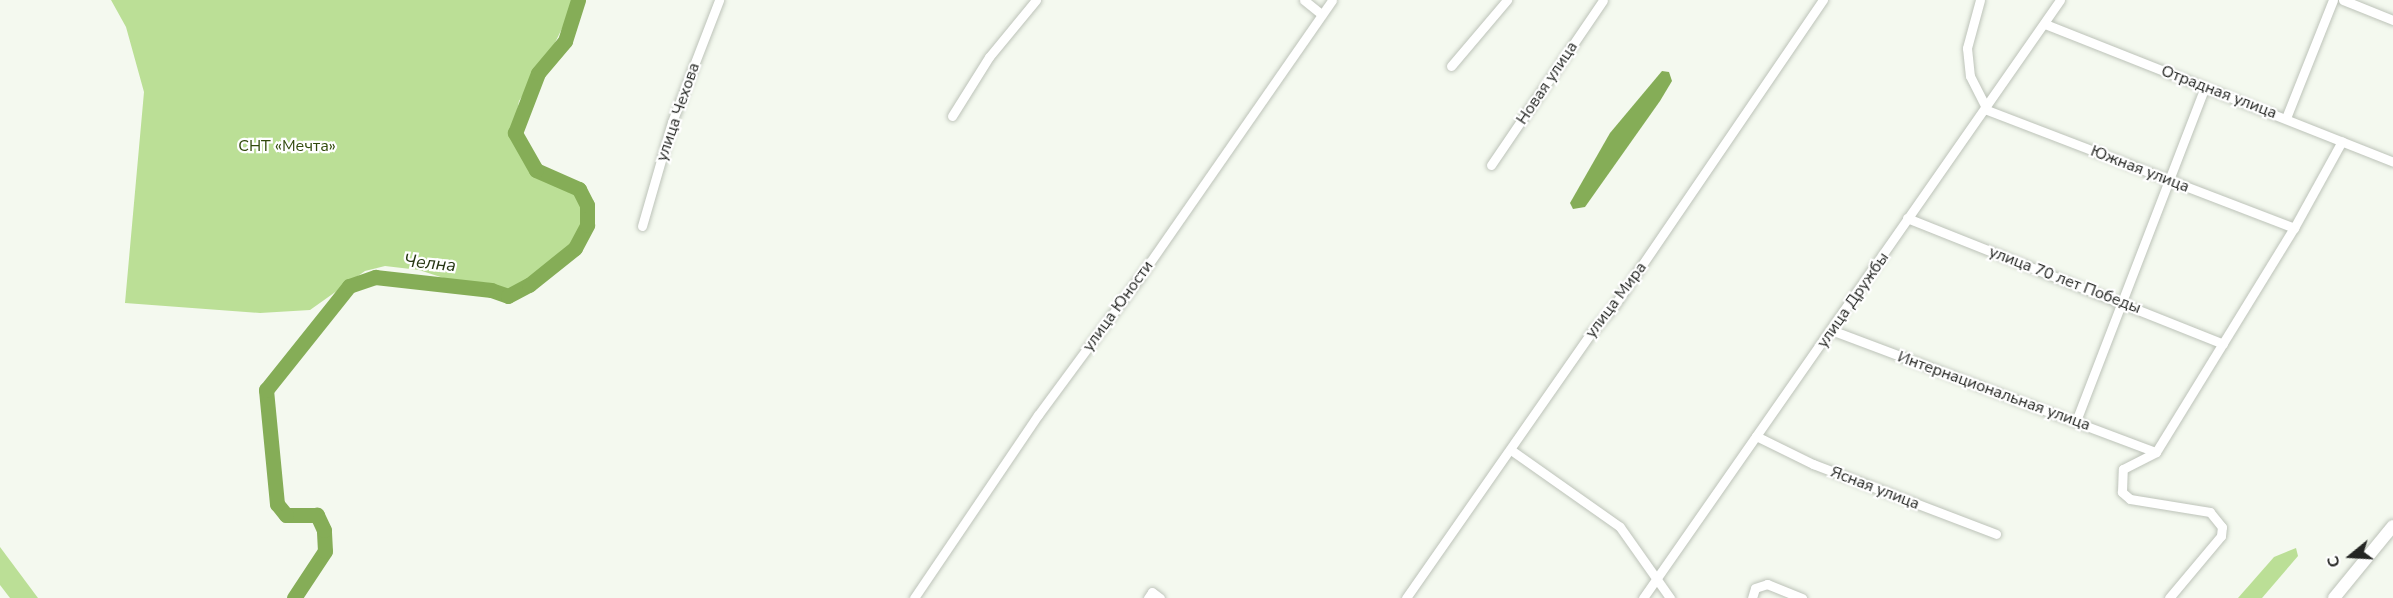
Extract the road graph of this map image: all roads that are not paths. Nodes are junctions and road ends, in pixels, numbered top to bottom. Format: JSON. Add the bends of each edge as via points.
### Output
{"nodes":[{"id":1,"x":720,"y":0,"type":"edge"},
{"id":2,"x":1036,"y":0,"type":"edge"},
{"id":3,"x":1305,"y":0,"type":"edge"},
{"id":4,"x":1332,"y":0,"type":"edge"},
{"id":5,"x":1507,"y":0,"type":"edge"},
{"id":6,"x":1604,"y":0,"type":"edge"},
{"id":7,"x":1823,"y":0,"type":"edge"},
{"id":8,"x":1980,"y":0,"type":"edge"},
{"id":9,"x":2060,"y":0,"type":"edge"},
{"id":10,"x":2333,"y":0,"type":"edge"},
{"id":11,"x":2343,"y":0,"type":"edge"},
{"id":12,"x":1321,"y":14,"type":"junction"},
{"id":13,"x":2393,"y":20,"type":"edge"},
{"id":14,"x":2045,"y":24,"type":"junction"},
{"id":15,"x":1450,"y":66,"type":"dead end"},
{"id":16,"x":2205,"y":87,"type":"junction"},
{"id":17,"x":1987,"y":110,"type":"junction"},
{"id":18,"x":952,"y":116,"type":"dead end"},
{"id":19,"x":2286,"y":118,"type":"junction"},
{"id":20,"x":2342,"y":141,"type":"junction"},
{"id":21,"x":2393,"y":162,"type":"edge"},
{"id":22,"x":1491,"y":165,"type":"dead end"},
{"id":23,"x":2169,"y":181,"type":"junction"},
{"id":24,"x":1907,"y":218,"type":"junction"},
{"id":25,"x":642,"y":226,"type":"dead end"},
{"id":26,"x":2294,"y":228,"type":"junction"},
{"id":27,"x":2122,"y":302,"type":"junction"},
{"id":28,"x":1831,"y":330,"type":"junction"},
{"id":29,"x":2223,"y":344,"type":"junction"},
{"id":30,"x":2076,"y":421,"type":"junction"},
{"id":31,"x":1756,"y":436,"type":"junction"},
{"id":32,"x":1510,"y":450,"type":"junction"},
{"id":33,"x":2156,"y":452,"type":"junction"},
{"id":34,"x":2393,"y":526,"type":"edge"},
{"id":35,"x":1996,"y":534,"type":"dead end"},
{"id":36,"x":1656,"y":578,"type":"junction"},
{"id":37,"x":1150,"y":595,"type":"edge"},
{"id":38,"x":2171,"y":595,"type":"edge"},
{"id":39,"x":914,"y":598,"type":"edge"},
{"id":40,"x":1160,"y":598,"type":"edge"},
{"id":41,"x":1406,"y":598,"type":"edge"},
{"id":42,"x":1643,"y":598,"type":"edge"},
{"id":43,"x":1670,"y":598,"type":"edge"},
{"id":44,"x":1752,"y":598,"type":"edge"},
{"id":45,"x":1802,"y":598,"type":"edge"},
{"id":46,"x":2334,"y":598,"type":"edge"}],
"edges":[{"from":1,"to":25,"type":"street","name":"улица Чехова","via":[[672,122]]},
{"from":2,"to":18,"type":"street","via":[[989,57]]},
{"from":3,"to":12,"type":"street"},
{"from":4,"to":12,"type":"street","name":"улица Юности"},
{"from":5,"to":15,"type":"street"},
{"from":6,"to":22,"type":"street","name":"Новая улица"},
{"from":7,"to":32,"type":"street","name":"улица Мира","via":[[1614,306]]},
{"from":8,"to":17,"type":"street","via":[[1966,48],[1970,76]]},
{"from":9,"to":14,"type":"street","name":"улица Дружбы"},
{"from":10,"to":19,"type":"street"},
{"from":11,"to":13,"type":"street"},
{"from":12,"to":39,"type":"street","name":"улица Юности"},
{"from":14,"to":16,"type":"street","name":"Отрадная улица"},
{"from":14,"to":17,"type":"street","name":"улица Дружбы"},
{"from":16,"to":19,"type":"street","name":"Отрадная улица"},
{"from":16,"to":23,"type":"street"},
{"from":17,"to":23,"type":"street","name":"Южная улица"},
{"from":17,"to":24,"type":"street","name":"улица Дружбы"},
{"from":19,"to":20,"type":"street","name":"Отрадная улица"},
{"from":20,"to":21,"type":"street","name":"Отрадная улица"},
{"from":20,"to":26,"type":"street"},
{"from":23,"to":26,"type":"street","name":"Южная улица"},
{"from":23,"to":27,"type":"street"},
{"from":24,"to":27,"type":"street","name":"улица 70 лет Победы"},
{"from":24,"to":28,"type":"street","name":"улица Дружбы"},
{"from":26,"to":29,"type":"street"},
{"from":27,"to":29,"type":"street","name":"улица 70 лет Победы"},
{"from":27,"to":30,"type":"street"},
{"from":28,"to":30,"type":"street","name":"Интернациональная улица"},
{"from":28,"to":31,"type":"street","name":"улица Дружбы"},
{"from":29,"to":33,"type":"street"},
{"from":30,"to":33,"type":"street","name":"Интернациональная улица"},
{"from":31,"to":35,"type":"street","name":"Ясная улица","via":[[1813,464]]},
{"from":31,"to":36,"type":"street","name":"улица Дружбы"},
{"from":32,"to":36,"type":"street","via":[[1620,527]]},
{"from":32,"to":41,"type":"street","name":"улица Мира"},
{"from":33,"to":38,"type":"street","via":[[2123,469],[2122,492],[2130,499],[2210,512],[2222,527],[2221,537]]},
{"from":34,"to":46,"type":"main road"},
{"from":36,"to":42,"type":"street","name":"улица Дружбы"},
{"from":36,"to":43,"type":"street"},
{"from":37,"to":40,"type":"street"},
{"from":44,"to":45,"type":"street","via":[[1755,588],[1767,584]]}]}
